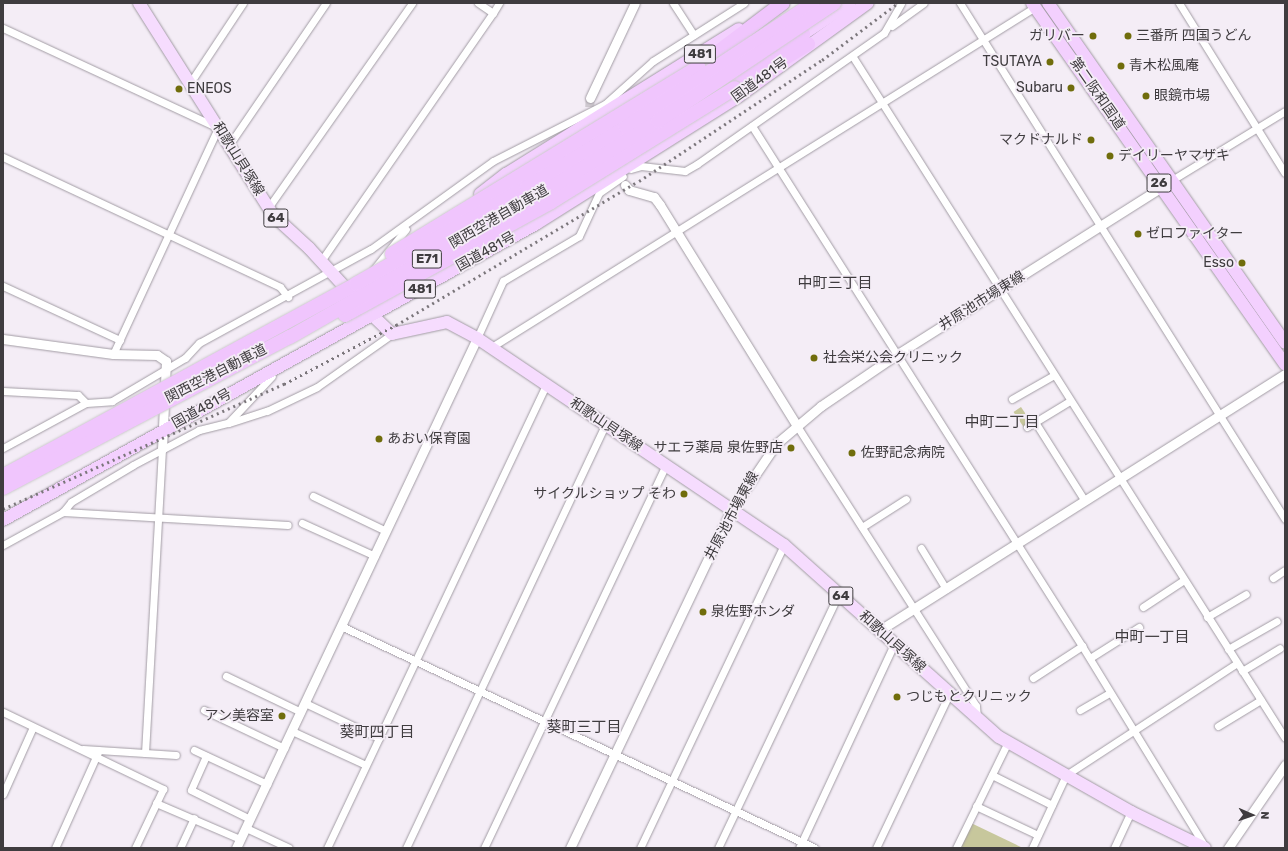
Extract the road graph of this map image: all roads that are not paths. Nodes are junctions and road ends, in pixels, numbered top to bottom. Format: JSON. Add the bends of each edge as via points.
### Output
{"nodes":[{"id":1,"x":139,"y":3,"type":"edge"},
{"id":2,"x":243,"y":3,"type":"edge"},
{"id":3,"x":326,"y":3,"type":"edge"},
{"id":4,"x":412,"y":3,"type":"edge"},
{"id":5,"x":478,"y":3,"type":"edge"},
{"id":6,"x":499,"y":3,"type":"edge"},
{"id":7,"x":635,"y":3,"type":"edge"},
{"id":8,"x":673,"y":3,"type":"edge"},
{"id":9,"x":744,"y":3,"type":"edge"},
{"id":10,"x":780,"y":3,"type":"edge"},
{"id":11,"x":783,"y":3,"type":"edge"},
{"id":12,"x":809,"y":3,"type":"edge"},
{"id":13,"x":813,"y":3,"type":"edge"},
{"id":14,"x":834,"y":3,"type":"edge"},
{"id":15,"x":850,"y":3,"type":"edge"},
{"id":16,"x":868,"y":3,"type":"edge"},
{"id":17,"x":901,"y":3,"type":"edge"},
{"id":18,"x":924,"y":3,"type":"edge"},
{"id":19,"x":960,"y":3,"type":"edge"},
{"id":20,"x":1048,"y":3,"type":"edge"},
{"id":21,"x":1179,"y":3,"type":"edge"},
{"id":22,"x":1033,"y":5,"type":"edge"},
{"id":23,"x":493,"y":13,"type":"junction"},
{"id":24,"x":782,"y":21,"type":"junction"},
{"id":25,"x":3,"y":28,"type":"edge"},
{"id":26,"x":888,"y":29,"type":"junction"},
{"id":27,"x":694,"y":35,"type":"junction"},
{"id":28,"x":806,"y":39,"type":"junction"},
{"id":29,"x":982,"y":40,"type":"junction"},
{"id":30,"x":853,"y":57,"type":"junction"},
{"id":31,"x":698,"y":67,"type":"junction"},
{"id":32,"x":190,"y":83,"type":"junction"},
{"id":33,"x":590,"y":98,"type":"tunnel mouth"},
{"id":34,"x":882,"y":102,"type":"junction"},
{"id":35,"x":1285,"y":111,"type":"edge"},
{"id":36,"x":752,"y":126,"type":"junction"},
{"id":37,"x":218,"y":128,"type":"junction"},
{"id":38,"x":1258,"y":129,"type":"junction"},
{"id":39,"x":229,"y":145,"type":"junction"},
{"id":40,"x":3,"y":157,"type":"edge"},
{"id":41,"x":778,"y":168,"type":"junction"},
{"id":42,"x":1285,"y":173,"type":"edge"},
{"id":43,"x":1172,"y":180,"type":"junction"},
{"id":44,"x":625,"y":185,"type":"dead end"},
{"id":45,"x":1162,"y":187,"type":"junction"},
{"id":46,"x":454,"y":191,"type":"junction"},
{"id":47,"x":268,"y":208,"type":"junction"},
{"id":48,"x":1101,"y":227,"type":"junction"},
{"id":49,"x":676,"y":231,"type":"junction"},
{"id":50,"x":170,"y":235,"type":"junction"},
{"id":51,"x":410,"y":248,"type":"junction"},
{"id":52,"x":322,"y":261,"type":"junction"},
{"id":53,"x":374,"y":269,"type":"junction"},
{"id":54,"x":331,"y":273,"type":"junction"},
{"id":55,"x":443,"y":276,"type":"junction"},
{"id":56,"x":3,"y":286,"type":"edge"},
{"id":57,"x":343,"y":286,"type":"junction"},
{"id":58,"x":1000,"y":290,"type":"junction"},
{"id":59,"x":288,"y":297,"type":"junction"},
{"id":60,"x":372,"y":315,"type":"junction"},
{"id":61,"x":288,"y":322,"type":"junction"},
{"id":62,"x":392,"y":334,"type":"junction"},
{"id":63,"x":290,"y":337,"type":"junction"},
{"id":64,"x":477,"y":338,"type":"junction"},
{"id":65,"x":3,"y":339,"type":"edge"},
{"id":66,"x":120,"y":340,"type":"junction"},
{"id":67,"x":1285,"y":343,"type":"edge"},
{"id":68,"x":490,"y":348,"type":"junction"},
{"id":69,"x":113,"y":354,"type":"junction"},
{"id":70,"x":896,"y":355,"type":"junction"},
{"id":71,"x":295,"y":358,"type":"junction"},
{"id":72,"x":1285,"y":364,"type":"edge"},
{"id":73,"x":1285,"y":374,"type":"edge"},
{"id":74,"x":166,"y":375,"type":"junction"},
{"id":75,"x":1054,"y":375,"type":"junction"},
{"id":76,"x":546,"y":385,"type":"junction"},
{"id":77,"x":3,"y":391,"type":"edge"},
{"id":78,"x":1012,"y":398,"type":"dead end"},
{"id":79,"x":1070,"y":401,"type":"junction"},
{"id":80,"x":86,"y":403,"type":"junction"},
{"id":81,"x":1220,"y":414,"type":"junction"},
{"id":82,"x":1035,"y":422,"type":"junction"},
{"id":83,"x":228,"y":423,"type":"junction"},
{"id":84,"x":605,"y":425,"type":"junction"},
{"id":85,"x":797,"y":426,"type":"junction"},
{"id":86,"x":1027,"y":427,"type":"dead end"},
{"id":87,"x":163,"y":431,"type":"junction"},
{"id":88,"x":3,"y":448,"type":"edge"},
{"id":89,"x":162,"y":449,"type":"junction"},
{"id":90,"x":666,"y":464,"type":"junction"},
{"id":91,"x":3,"y":468,"type":"edge"},
{"id":92,"x":3,"y":476,"type":"edge"},
{"id":93,"x":1119,"y":479,"type":"junction"},
{"id":94,"x":3,"y":488,"type":"edge"},
{"id":95,"x":313,"y":496,"type":"dead end"},
{"id":96,"x":906,"y":499,"type":"dead end"},
{"id":97,"x":1085,"y":501,"type":"junction"},
{"id":98,"x":732,"y":509,"type":"junction"},
{"id":99,"x":63,"y":512,"type":"junction"},
{"id":100,"x":158,"y":518,"type":"junction"},
{"id":101,"x":1285,"y":518,"type":"edge"},
{"id":102,"x":3,"y":520,"type":"edge"},
{"id":103,"x":302,"y":523,"type":"dead end"},
{"id":104,"x":288,"y":525,"type":"dead end"},
{"id":105,"x":862,"y":527,"type":"junction"},
{"id":106,"x":386,"y":531,"type":"junction"},
{"id":107,"x":1015,"y":544,"type":"junction"},
{"id":108,"x":3,"y":545,"type":"edge"},
{"id":109,"x":784,"y":545,"type":"junction"},
{"id":110,"x":921,"y":548,"type":"dead end"},
{"id":111,"x":374,"y":556,"type":"junction"},
{"id":112,"x":1285,"y":570,"type":"edge"},
{"id":113,"x":1273,"y":578,"type":"dead end"},
{"id":114,"x":1184,"y":580,"type":"junction"},
{"id":115,"x":946,"y":588,"type":"junction"},
{"id":116,"x":839,"y":594,"type":"junction"},
{"id":117,"x":1246,"y":594,"type":"dead end"},
{"id":118,"x":1144,"y":607,"type":"dead end"},
{"id":119,"x":914,"y":609,"type":"junction"},
{"id":120,"x":1207,"y":617,"type":"junction"},
{"id":121,"x":1276,"y":621,"type":"dead end"},
{"id":122,"x":341,"y":626,"type":"junction"},
{"id":123,"x":1139,"y":627,"type":"dead end"},
{"id":124,"x":880,"y":630,"type":"junction"},
{"id":125,"x":894,"y":644,"type":"junction"},
{"id":126,"x":1082,"y":646,"type":"junction"},
{"id":127,"x":1280,"y":648,"type":"dead end"},
{"id":128,"x":1228,"y":650,"type":"junction"},
{"id":129,"x":1090,"y":658,"type":"junction"},
{"id":130,"x":416,"y":660,"type":"junction"},
{"id":131,"x":1237,"y":664,"type":"junction"},
{"id":132,"x":1242,"y":671,"type":"junction"},
{"id":133,"x":226,"y":676,"type":"dead end"},
{"id":134,"x":1033,"y":678,"type":"dead end"},
{"id":135,"x":480,"y":691,"type":"junction"},
{"id":136,"x":1109,"y":692,"type":"junction"},
{"id":137,"x":949,"y":694,"type":"junction"},
{"id":138,"x":1261,"y":700,"type":"junction"},
{"id":139,"x":303,"y":707,"type":"junction"},
{"id":140,"x":204,"y":710,"type":"dead end"},
{"id":141,"x":1080,"y":710,"type":"dead end"},
{"id":142,"x":3,"y":712,"type":"edge"},
{"id":143,"x":977,"y":719,"type":"junction"},
{"id":144,"x":544,"y":722,"type":"junction"},
{"id":145,"x":1218,"y":726,"type":"dead end"},
{"id":146,"x":33,"y":727,"type":"junction"},
{"id":147,"x":292,"y":730,"type":"junction"},
{"id":148,"x":1132,"y":730,"type":"junction"},
{"id":149,"x":379,"y":738,"type":"junction"},
{"id":150,"x":1285,"y":738,"type":"edge"},
{"id":151,"x":1008,"y":742,"type":"junction"},
{"id":152,"x":284,"y":748,"type":"junction"},
{"id":153,"x":78,"y":749,"type":"junction"},
{"id":154,"x":99,"y":750,"type":"junction"},
{"id":155,"x":194,"y":750,"type":"dead end"},
{"id":156,"x":145,"y":753,"type":"junction"},
{"id":157,"x":615,"y":754,"type":"junction"},
{"id":158,"x":176,"y":755,"type":"dead end"},
{"id":159,"x":206,"y":756,"type":"junction"},
{"id":160,"x":98,"y":758,"type":"junction"},
{"id":161,"x":366,"y":765,"type":"junction"},
{"id":162,"x":1285,"y":765,"type":"edge"},
{"id":163,"x":992,"y":775,"type":"junction"},
{"id":164,"x":1066,"y":775,"type":"junction"},
{"id":165,"x":672,"y":781,"type":"junction"},
{"id":166,"x":267,"y":784,"type":"junction"},
{"id":167,"x":3,"y":794,"type":"edge"},
{"id":168,"x":156,"y":803,"type":"junction"},
{"id":169,"x":1052,"y":805,"type":"junction"},
{"id":170,"x":976,"y":806,"type":"junction"},
{"id":171,"x":735,"y":811,"type":"junction"},
{"id":172,"x":1131,"y":812,"type":"junction"},
{"id":173,"x":194,"y":818,"type":"junction"},
{"id":174,"x":248,"y":824,"type":"junction"},
{"id":175,"x":1038,"y":835,"type":"junction"},
{"id":176,"x":240,"y":839,"type":"junction"},
{"id":177,"x":801,"y":845,"type":"edge"},
{"id":178,"x":1199,"y":847,"type":"edge"},
{"id":179,"x":55,"y":848,"type":"edge"},
{"id":180,"x":135,"y":848,"type":"edge"},
{"id":181,"x":180,"y":848,"type":"edge"},
{"id":182,"x":236,"y":848,"type":"edge"},
{"id":183,"x":289,"y":848,"type":"edge"},
{"id":184,"x":327,"y":848,"type":"edge"},
{"id":185,"x":406,"y":848,"type":"edge"},
{"id":186,"x":484,"y":848,"type":"edge"},
{"id":187,"x":570,"y":848,"type":"edge"},
{"id":188,"x":640,"y":848,"type":"edge"},
{"id":189,"x":718,"y":848,"type":"edge"},
{"id":190,"x":815,"y":848,"type":"edge"},
{"id":191,"x":876,"y":848,"type":"edge"},
{"id":192,"x":956,"y":848,"type":"edge"},
{"id":193,"x":1032,"y":848,"type":"edge"},
{"id":194,"x":1114,"y":848,"type":"edge"},
{"id":195,"x":1228,"y":848,"type":"edge"}],
"edges":[{"from":1,"to":32,"type":"main road","name":"和歌山貝塚線","number":"64"},
{"from":2,"to":32,"type":"street"},
{"from":3,"to":39,"type":"street"},
{"from":4,"to":47,"type":"street"},
{"from":5,"to":23,"type":"street"},
{"from":6,"to":23,"type":"street"},
{"from":7,"to":33,"type":"street"},
{"from":8,"to":27,"type":"street"},
{"from":9,"to":27,"type":"street"},
{"from":10,"to":51,"type":"highway","number":"481","via":[[506,174]]},
{"from":11,"to":31,"type":"highway"},
{"from":12,"to":24,"type":"highway","number":"481"},
{"from":13,"to":61,"type":"highway","name":"関西空港自動車道","number":"E71","bridge":true,"via":[[626,127]]},
{"from":14,"to":63,"type":"highway","name":"関西空港自動車道","number":"E71","bridge":true,"via":[[652,125]]},
{"from":15,"to":28,"type":"highway","number":"481"},
{"from":16,"to":28,"type":"highway","name":"国道481号","number":"481","via":[[822,34]]},
{"from":17,"to":26,"type":"street"},
{"from":18,"to":26,"type":"street"},
{"from":19,"to":29,"type":"street"},
{"from":20,"to":43,"type":"highway","name":"第二阪和国道","number":"26"},
{"from":21,"to":38,"type":"street"},
{"from":22,"to":29,"type":"street"},
{"from":22,"to":45,"type":"highway","name":"第二阪和国道","number":"26"},
{"from":23,"to":52,"type":"street"},
{"from":24,"to":31,"type":"highway"},
{"from":24,"to":51,"type":"highway","number":"481","via":[[554,166]]},
{"from":25,"to":37,"type":"street"},
{"from":26,"to":30,"type":"street"},
{"from":27,"to":46,"type":"street","via":[[654,61],[605,104],[562,129],[523,143]]},
{"from":28,"to":55,"type":"highway","number":"481","via":[[529,207]]},
{"from":28,"to":55,"type":"highway","name":"国道481号","number":"481","via":[[738,97],[660,147]]},
{"from":28,"to":63,"type":"highway","bridge":true,"via":[[735,88],[551,202],[421,276],[340,318]]},
{"from":29,"to":34,"type":"street"},
{"from":29,"to":48,"type":"street"},
{"from":30,"to":34,"type":"street"},
{"from":30,"to":36,"type":"street"},
{"from":31,"to":61,"type":"highway","bridge":true,"via":[[340,283]]},
{"from":32,"to":37,"type":"main road","name":"和歌山貝塚線","number":"64"},
{"from":34,"to":41,"type":"street"},
{"from":34,"to":58,"type":"street"},
{"from":35,"to":38,"type":"street"},
{"from":36,"to":41,"type":"street"},
{"from":36,"to":64,"type":"street","via":[[685,171],[641,166],[599,194],[579,236],[503,281]]},
{"from":37,"to":39,"type":"main road","name":"和歌山貝塚線","number":"64"},
{"from":37,"to":50,"type":"street"},
{"from":38,"to":42,"type":"street"},
{"from":38,"to":43,"type":"street"},
{"from":39,"to":47,"type":"main road","name":"和歌山貝塚線","number":"64"},
{"from":40,"to":50,"type":"street"},
{"from":41,"to":49,"type":"street"},
{"from":41,"to":70,"type":"street"},
{"from":43,"to":45,"type":"street","name":"井原池市場東線"},
{"from":43,"to":67,"type":"highway","name":"第二阪和国道","number":"26"},
{"from":44,"to":49,"type":"street","via":[[629,190],[654,198]]},
{"from":45,"to":48,"type":"street","name":"井原池市場東線"},
{"from":45,"to":72,"type":"highway","name":"第二阪和国道","number":"26"},
{"from":46,"to":53,"type":"street","via":[[402,233]]},
{"from":46,"to":54,"type":"street"},
{"from":47,"to":52,"type":"main road","name":"和歌山貝塚線","number":"64"},
{"from":48,"to":58,"type":"street","name":"井原池市場東線"},
{"from":48,"to":81,"type":"street"},
{"from":49,"to":68,"type":"street"},
{"from":49,"to":85,"type":"street"},
{"from":50,"to":59,"type":"street","via":[[280,287]]},
{"from":50,"to":66,"type":"street"},
{"from":51,"to":53,"type":"highway","number":"481"},
{"from":52,"to":54,"type":"main road","name":"和歌山貝塚線","number":"64"},
{"from":53,"to":57,"type":"highway","number":"481"},
{"from":54,"to":57,"type":"main road","name":"和歌山貝塚線","number":"64"},
{"from":54,"to":59,"type":"street"},
{"from":55,"to":60,"type":"highway","name":"国道481号","number":"481"},
{"from":56,"to":66,"type":"street"},
{"from":57,"to":60,"type":"main road","name":"和歌山貝塚線","number":"64"},
{"from":57,"to":74,"type":"highway","number":"481"},
{"from":58,"to":70,"type":"street","name":"井原池市場東線"},
{"from":58,"to":75,"type":"street"},
{"from":59,"to":74,"type":"street","via":[[199,343]]},
{"from":60,"to":62,"type":"main road","name":"和歌山貝塚線","number":"64"},
{"from":60,"to":71,"type":"highway","name":"国道481号","number":"481"},
{"from":61,"to":92,"type":"highway","name":"関西空港自動車道","number":"E71","bridge":true},
{"from":62,"to":64,"type":"main road","name":"和歌山貝塚線","number":"64","via":[[447,322]]},
{"from":62,"to":83,"type":"street","via":[[318,387],[267,411]]},
{"from":63,"to":94,"type":"highway","name":"関西空港自動車道","number":"E71","bridge":true},
{"from":64,"to":68,"type":"main road","name":"和歌山貝塚線","number":"64"},
{"from":64,"to":106,"type":"street"},
{"from":65,"to":69,"type":"street"},
{"from":66,"to":69,"type":"street"},
{"from":68,"to":76,"type":"main road","name":"和歌山貝塚線","number":"64"},
{"from":69,"to":74,"type":"street","via":[[157,355],[166,361]]},
{"from":70,"to":85,"type":"street","name":"井原池市場東線"},
{"from":70,"to":107,"type":"street"},
{"from":71,"to":83,"type":"street","via":[[264,382]]},
{"from":71,"to":87,"type":"highway","name":"国道481号","number":"481"},
{"from":73,"to":81,"type":"street"},
{"from":74,"to":80,"type":"street","via":[[112,401]]},
{"from":74,"to":87,"type":"street"},
{"from":74,"to":91,"type":"highway","number":"481"},
{"from":75,"to":78,"type":"street"},
{"from":75,"to":79,"type":"street"},
{"from":76,"to":84,"type":"main road","name":"和歌山貝塚線","number":"64"},
{"from":76,"to":130,"type":"street"},
{"from":77,"to":80,"type":"street","via":[[78,395]]},
{"from":79,"to":82,"type":"street"},
{"from":79,"to":93,"type":"street"},
{"from":80,"to":88,"type":"street"},
{"from":81,"to":93,"type":"street"},
{"from":81,"to":101,"type":"street"},
{"from":82,"to":86,"type":"street"},
{"from":82,"to":97,"type":"street"},
{"from":83,"to":89,"type":"street","via":[[199,430]]},
{"from":84,"to":90,"type":"main road","name":"和歌山貝塚線","number":"64"},
{"from":84,"to":135,"type":"street"},
{"from":85,"to":98,"type":"street","name":"井原池市場東線","via":[[764,459]]},
{"from":85,"to":105,"type":"street"},
{"from":87,"to":89,"type":"street"},
{"from":87,"to":102,"type":"highway","name":"国道481号","number":"481"},
{"from":89,"to":99,"type":"street","via":[[71,502]]},
{"from":89,"to":100,"type":"street"},
{"from":90,"to":98,"type":"main road","name":"和歌山貝塚線","number":"64"},
{"from":90,"to":144,"type":"street"},
{"from":93,"to":97,"type":"street"},
{"from":93,"to":114,"type":"street"},
{"from":95,"to":106,"type":"street"},
{"from":96,"to":105,"type":"street"},
{"from":97,"to":107,"type":"street"},
{"from":98,"to":109,"type":"main road","name":"和歌山貝塚線","number":"64"},
{"from":98,"to":157,"type":"street","name":"井原池市場東線"},
{"from":99,"to":100,"type":"street"},
{"from":99,"to":108,"type":"street"},
{"from":100,"to":104,"type":"street"},
{"from":100,"to":156,"type":"street"},
{"from":103,"to":111,"type":"street"},
{"from":105,"to":119,"type":"street"},
{"from":106,"to":111,"type":"street"},
{"from":107,"to":115,"type":"street"},
{"from":107,"to":126,"type":"street"},
{"from":109,"to":116,"type":"main road","name":"和歌山貝塚線","number":"64"},
{"from":109,"to":165,"type":"street"},
{"from":110,"to":115,"type":"street"},
{"from":111,"to":122,"type":"street"},
{"from":112,"to":113,"type":"street"},
{"from":114,"to":118,"type":"street"},
{"from":114,"to":120,"type":"street"},
{"from":115,"to":119,"type":"street"},
{"from":116,"to":124,"type":"main road","name":"和歌山貝塚線","number":"64"},
{"from":116,"to":171,"type":"street"},
{"from":117,"to":120,"type":"street"},
{"from":119,"to":124,"type":"street"},
{"from":119,"to":143,"type":"street","via":[[976,706]]},
{"from":120,"to":128,"type":"street"},
{"from":121,"to":128,"type":"street"},
{"from":122,"to":130,"type":"street"},
{"from":122,"to":139,"type":"street"},
{"from":123,"to":129,"type":"street"},
{"from":124,"to":125,"type":"main road","name":"和歌山貝塚線","number":"64"},
{"from":125,"to":137,"type":"main road","name":"和歌山貝塚線","number":"64"},
{"from":125,"to":177,"type":"street"},
{"from":126,"to":129,"type":"street"},
{"from":126,"to":134,"type":"street"},
{"from":127,"to":132,"type":"street"},
{"from":128,"to":131,"type":"street"},
{"from":129,"to":136,"type":"street"},
{"from":130,"to":135,"type":"street"},
{"from":130,"to":149,"type":"street"},
{"from":131,"to":132,"type":"street"},
{"from":131,"to":148,"type":"street"},
{"from":132,"to":138,"type":"street"},
{"from":133,"to":139,"type":"street"},
{"from":135,"to":144,"type":"street"},
{"from":135,"to":185,"type":"street"},
{"from":136,"to":141,"type":"street"},
{"from":136,"to":148,"type":"street"},
{"from":137,"to":143,"type":"main road","name":"和歌山貝塚線","number":"64"},
{"from":137,"to":191,"type":"street"},
{"from":138,"to":145,"type":"street"},
{"from":138,"to":150,"type":"street"},
{"from":139,"to":147,"type":"street"},
{"from":139,"to":149,"type":"street"},
{"from":140,"to":152,"type":"street"},
{"from":142,"to":146,"type":"street"},
{"from":143,"to":151,"type":"main road","name":"和歌山貝塚線","number":"64"},
{"from":144,"to":157,"type":"street"},
{"from":144,"to":186,"type":"street"},
{"from":146,"to":153,"type":"street"},
{"from":146,"to":167,"type":"street"},
{"from":147,"to":152,"type":"street"},
{"from":147,"to":161,"type":"street"},
{"from":148,"to":164,"type":"street"},
{"from":148,"to":178,"type":"street"},
{"from":149,"to":161,"type":"street"},
{"from":151,"to":163,"type":"street"},
{"from":151,"to":164,"type":"main road","name":"和歌山貝塚線","number":"64"},
{"from":152,"to":166,"type":"street"},
{"from":153,"to":154,"type":"street"},
{"from":153,"to":160,"type":"street"},
{"from":154,"to":156,"type":"street"},
{"from":154,"to":160,"type":"street"},
{"from":155,"to":159,"type":"street"},
{"from":156,"to":158,"type":"street"},
{"from":157,"to":165,"type":"street"},
{"from":157,"to":187,"type":"street","name":"井原池市場東線"},
{"from":159,"to":166,"type":"street"},
{"from":159,"to":174,"type":"street","via":[[191,790]]},
{"from":160,"to":168,"type":"street","via":[[163,789]]},
{"from":160,"to":179,"type":"street"},
{"from":161,"to":184,"type":"street"},
{"from":162,"to":195,"type":"street"},
{"from":163,"to":169,"type":"street"},
{"from":163,"to":170,"type":"street"},
{"from":164,"to":169,"type":"street"},
{"from":164,"to":172,"type":"main road","name":"和歌山貝塚線","number":"64"},
{"from":165,"to":171,"type":"street"},
{"from":165,"to":188,"type":"street"},
{"from":166,"to":174,"type":"street"},
{"from":168,"to":173,"type":"street"},
{"from":168,"to":180,"type":"street"},
{"from":169,"to":175,"type":"street"},
{"from":170,"to":175,"type":"street"},
{"from":170,"to":192,"type":"street"},
{"from":171,"to":177,"type":"street"},
{"from":171,"to":189,"type":"street"},
{"from":172,"to":178,"type":"main road","name":"和歌山貝塚線","number":"64"},
{"from":172,"to":194,"type":"street"},
{"from":173,"to":176,"type":"street"},
{"from":173,"to":181,"type":"street"},
{"from":174,"to":176,"type":"street"},
{"from":174,"to":183,"type":"street"},
{"from":175,"to":193,"type":"street"},
{"from":176,"to":182,"type":"street"},
{"from":177,"to":190,"type":"street"}]}
